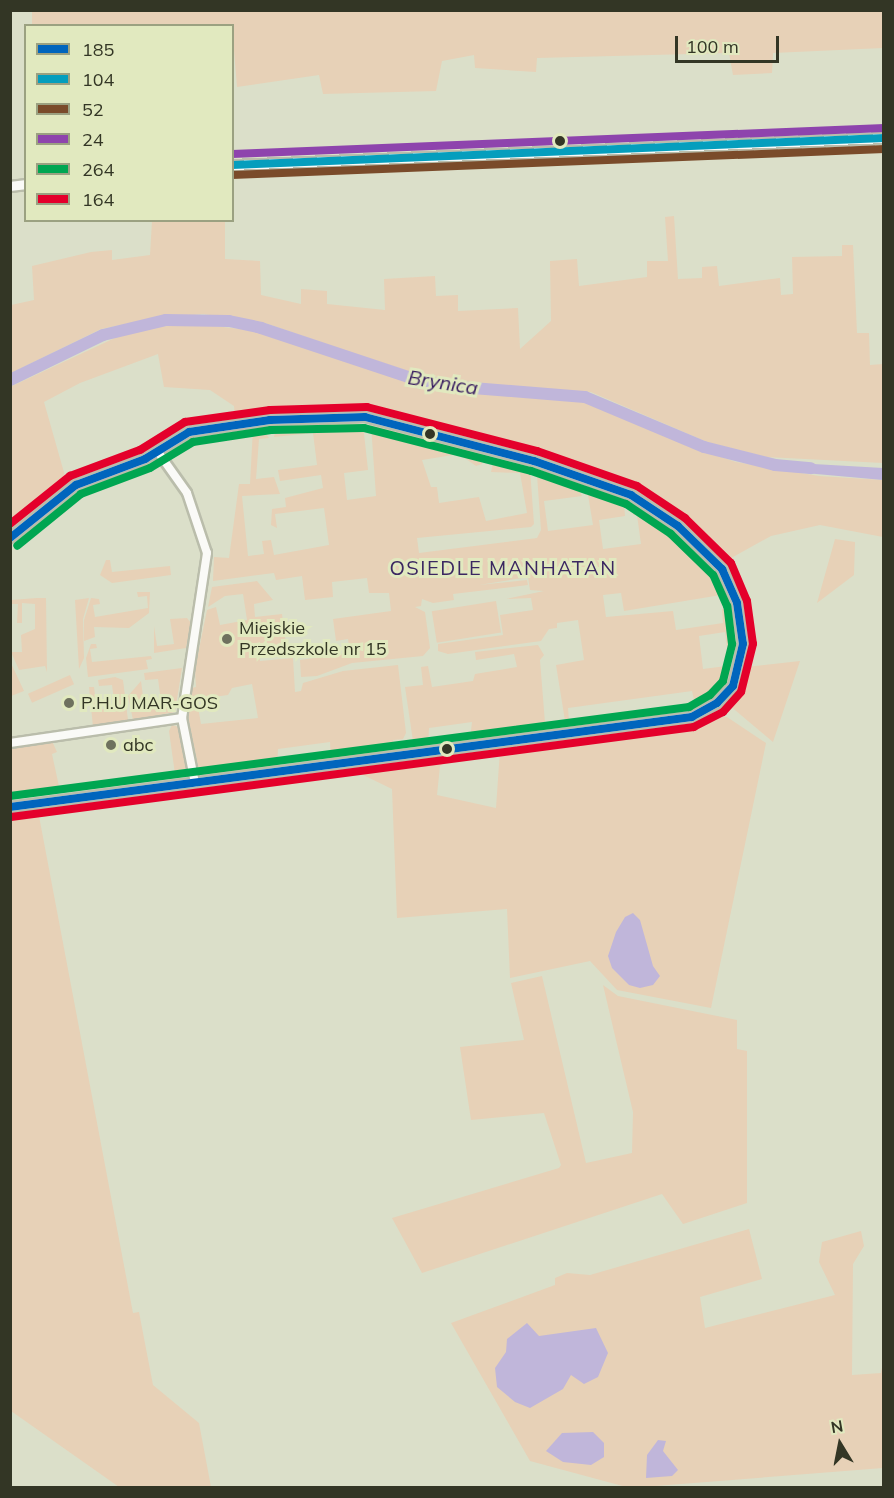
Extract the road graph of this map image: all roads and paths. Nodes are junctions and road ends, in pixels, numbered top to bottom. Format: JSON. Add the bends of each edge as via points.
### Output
{"nodes":[{"id":1,"x":884,"y":138,"type":"edge"},
{"id":2,"x":234,"y":165,"type":"edge"},
{"id":3,"x":158,"y":452,"type":"junction"},
{"id":4,"x":10,"y":538,"type":"edge"},
{"id":5,"x":182,"y":718,"type":"junction"},
{"id":6,"x":10,"y":743,"type":"edge"},
{"id":7,"x":195,"y":783,"type":"junction"},
{"id":8,"x":10,"y":807,"type":"edge"}],
"edges":[{"from":1,"to":2,"type":"street"},
{"from":3,"to":4,"type":"street","via":[[76,485]]},
{"from":3,"to":5,"type":"street","via":[[187,493],[207,554]]},
{"from":3,"to":7,"type":"street","via":[[200,429],[270,420],[365,417],[534,461],[631,495],[678,526],[722,569],[740,619],[741,663],[733,686],[717,703],[692,717]]},
{"from":5,"to":6,"type":"street"},
{"from":5,"to":7,"type":"street"},
{"from":7,"to":8,"type":"street"}]}
